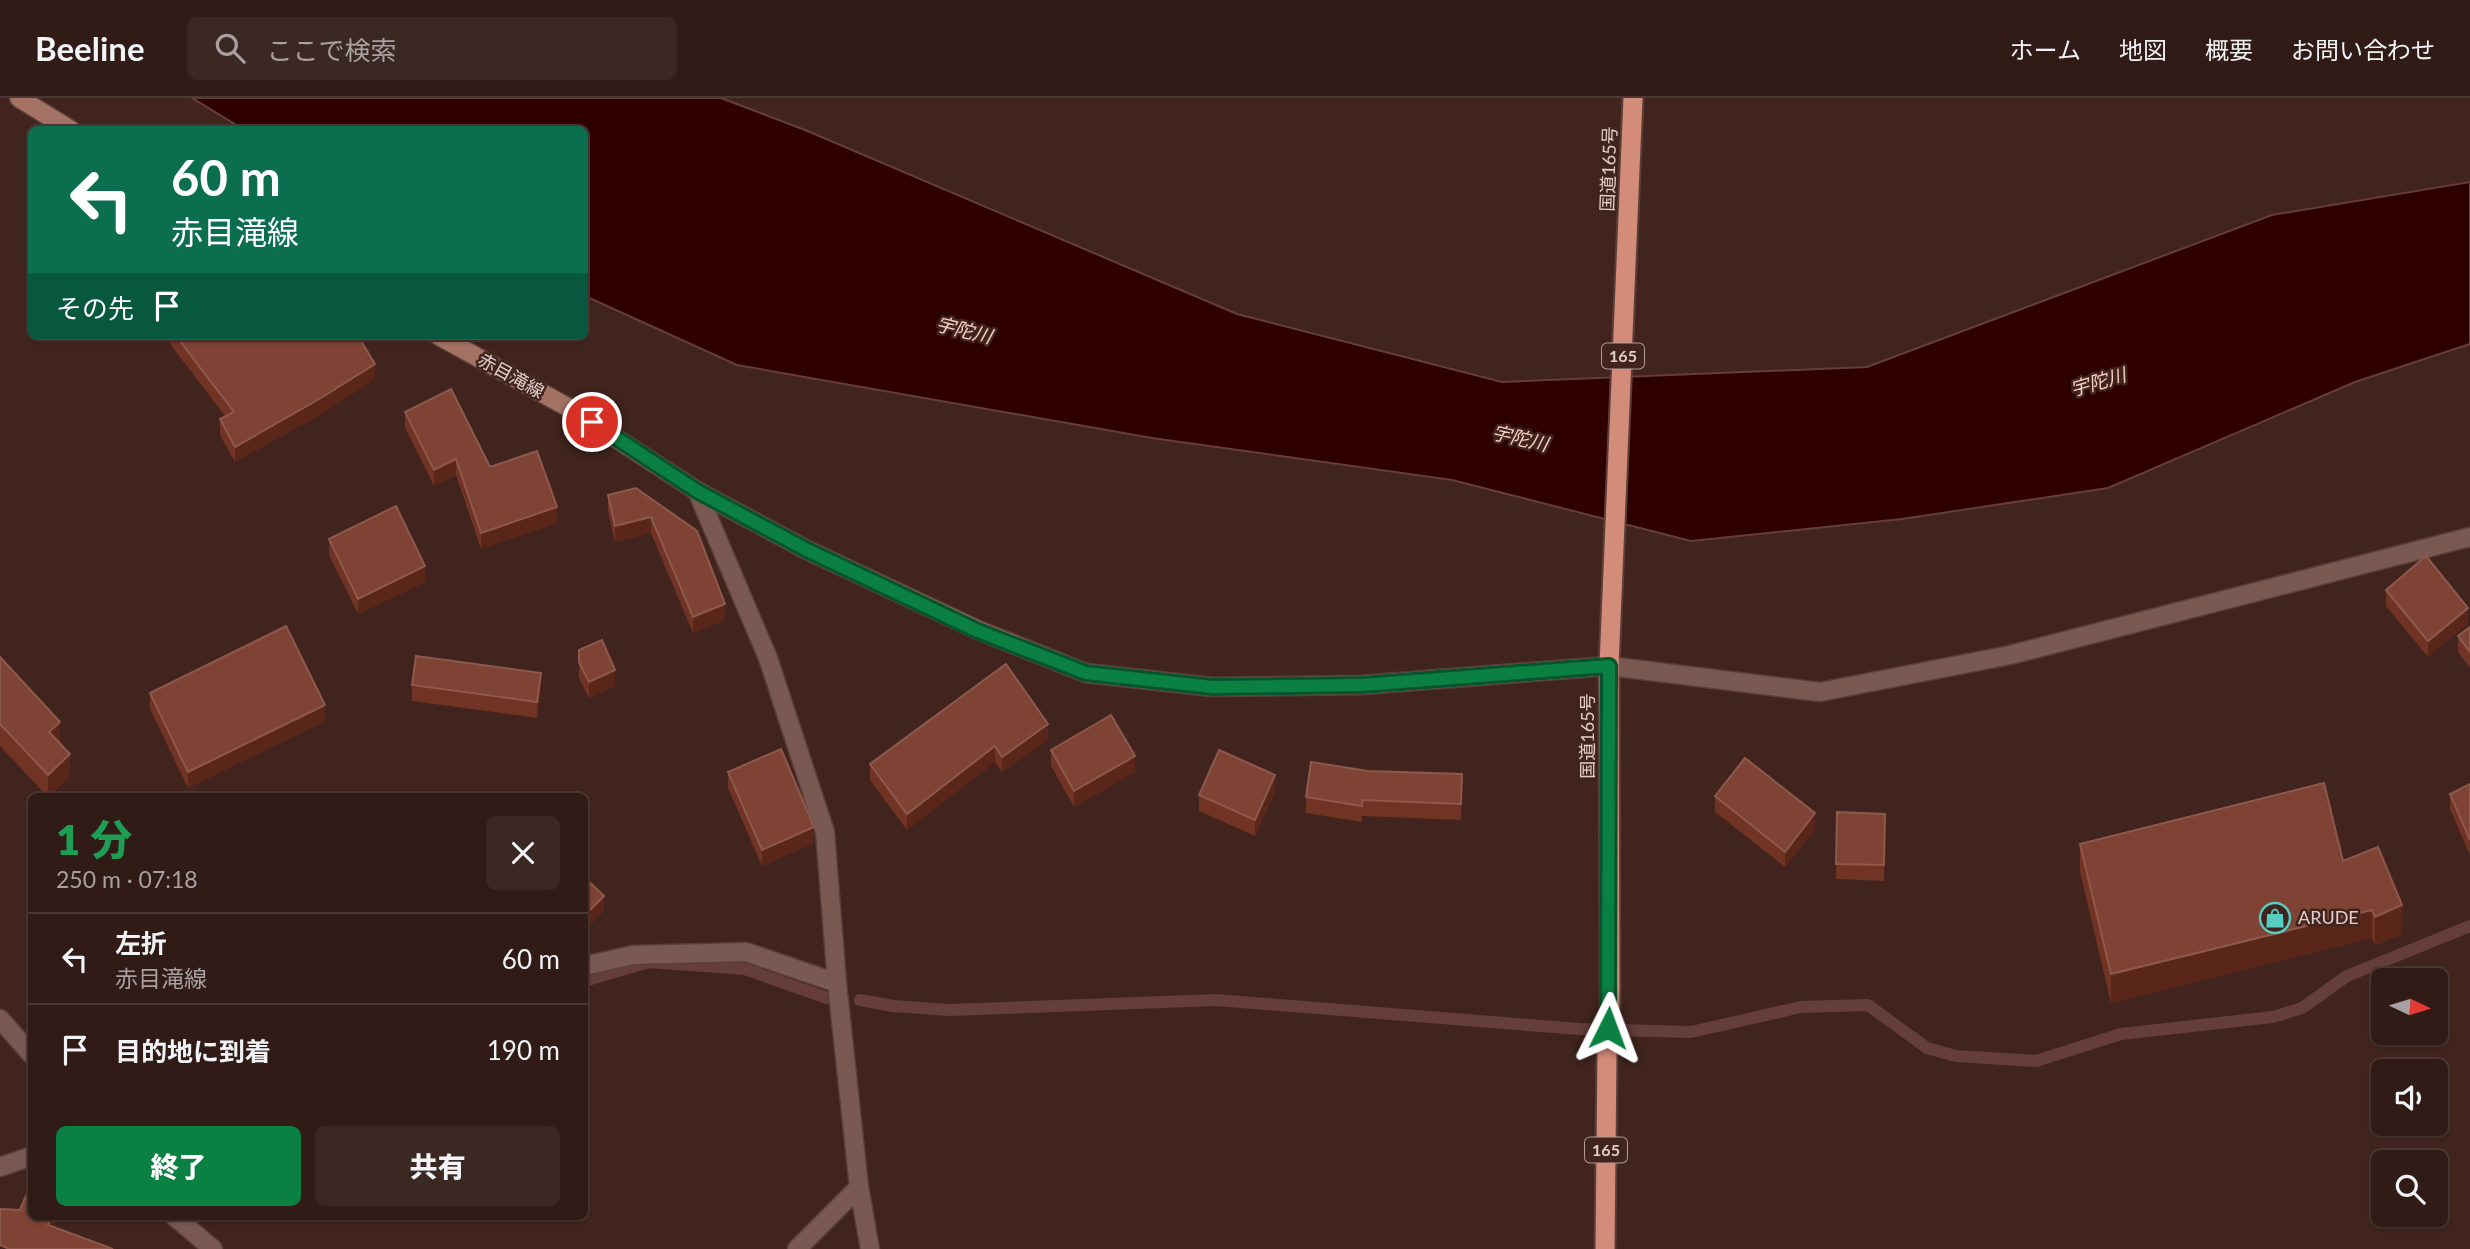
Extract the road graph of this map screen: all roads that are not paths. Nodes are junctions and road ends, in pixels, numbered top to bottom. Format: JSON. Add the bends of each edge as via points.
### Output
{"nodes":[{"id":1,"x":19,"y":98,"type":"edge"},
{"id":2,"x":1633,"y":98,"type":"edge"},
{"id":3,"x":64,"y":126,"type":"edge"},
{"id":4,"x":446,"y":340,"type":"edge"},
{"id":5,"x":697,"y":491,"type":"junction"},
{"id":6,"x":2470,"y":537,"type":"edge"},
{"id":7,"x":1609,"y":666,"type":"junction"},
{"id":8,"x":588,"y":965,"type":"edge"},
{"id":9,"x":837,"y":983,"type":"junction"},
{"id":10,"x":0,"y":1019,"type":"edge"},
{"id":11,"x":28,"y":1050,"type":"edge"},
{"id":12,"x":28,"y":1157,"type":"edge"},
{"id":13,"x":0,"y":1167,"type":"edge"},
{"id":14,"x":859,"y":1187,"type":"junction"},
{"id":15,"x":179,"y":1220,"type":"edge"},
{"id":16,"x":213,"y":1249,"type":"edge"},
{"id":17,"x":797,"y":1249,"type":"edge"},
{"id":18,"x":870,"y":1249,"type":"edge"},
{"id":19,"x":1605,"y":1249,"type":"edge"}],
"edges":[{"from":1,"to":3,"type":"main road"},
{"from":2,"to":7,"type":"highway","name":"国道165号","number":"165"},
{"from":4,"to":5,"type":"main road","name":"赤目滝線","via":[[571,409]]},
{"from":5,"to":7,"type":"main road","name":"赤目滝線","via":[[807,550],[978,631],[1086,673],[1212,687],[1362,685]]},
{"from":5,"to":9,"type":"street","via":[[768,658],[825,832]]},
{"from":6,"to":7,"type":"street","via":[[2010,655],[1820,692]]},
{"from":7,"to":19,"type":"highway","name":"国道165号","number":"165"},
{"from":8,"to":9,"type":"street","via":[[633,955],[746,952]]},
{"from":9,"to":14,"type":"street"},
{"from":10,"to":11,"type":"street"},
{"from":12,"to":13,"type":"street"},
{"from":14,"to":17,"type":"street"},
{"from":14,"to":18,"type":"street"},
{"from":15,"to":16,"type":"street"}]}
